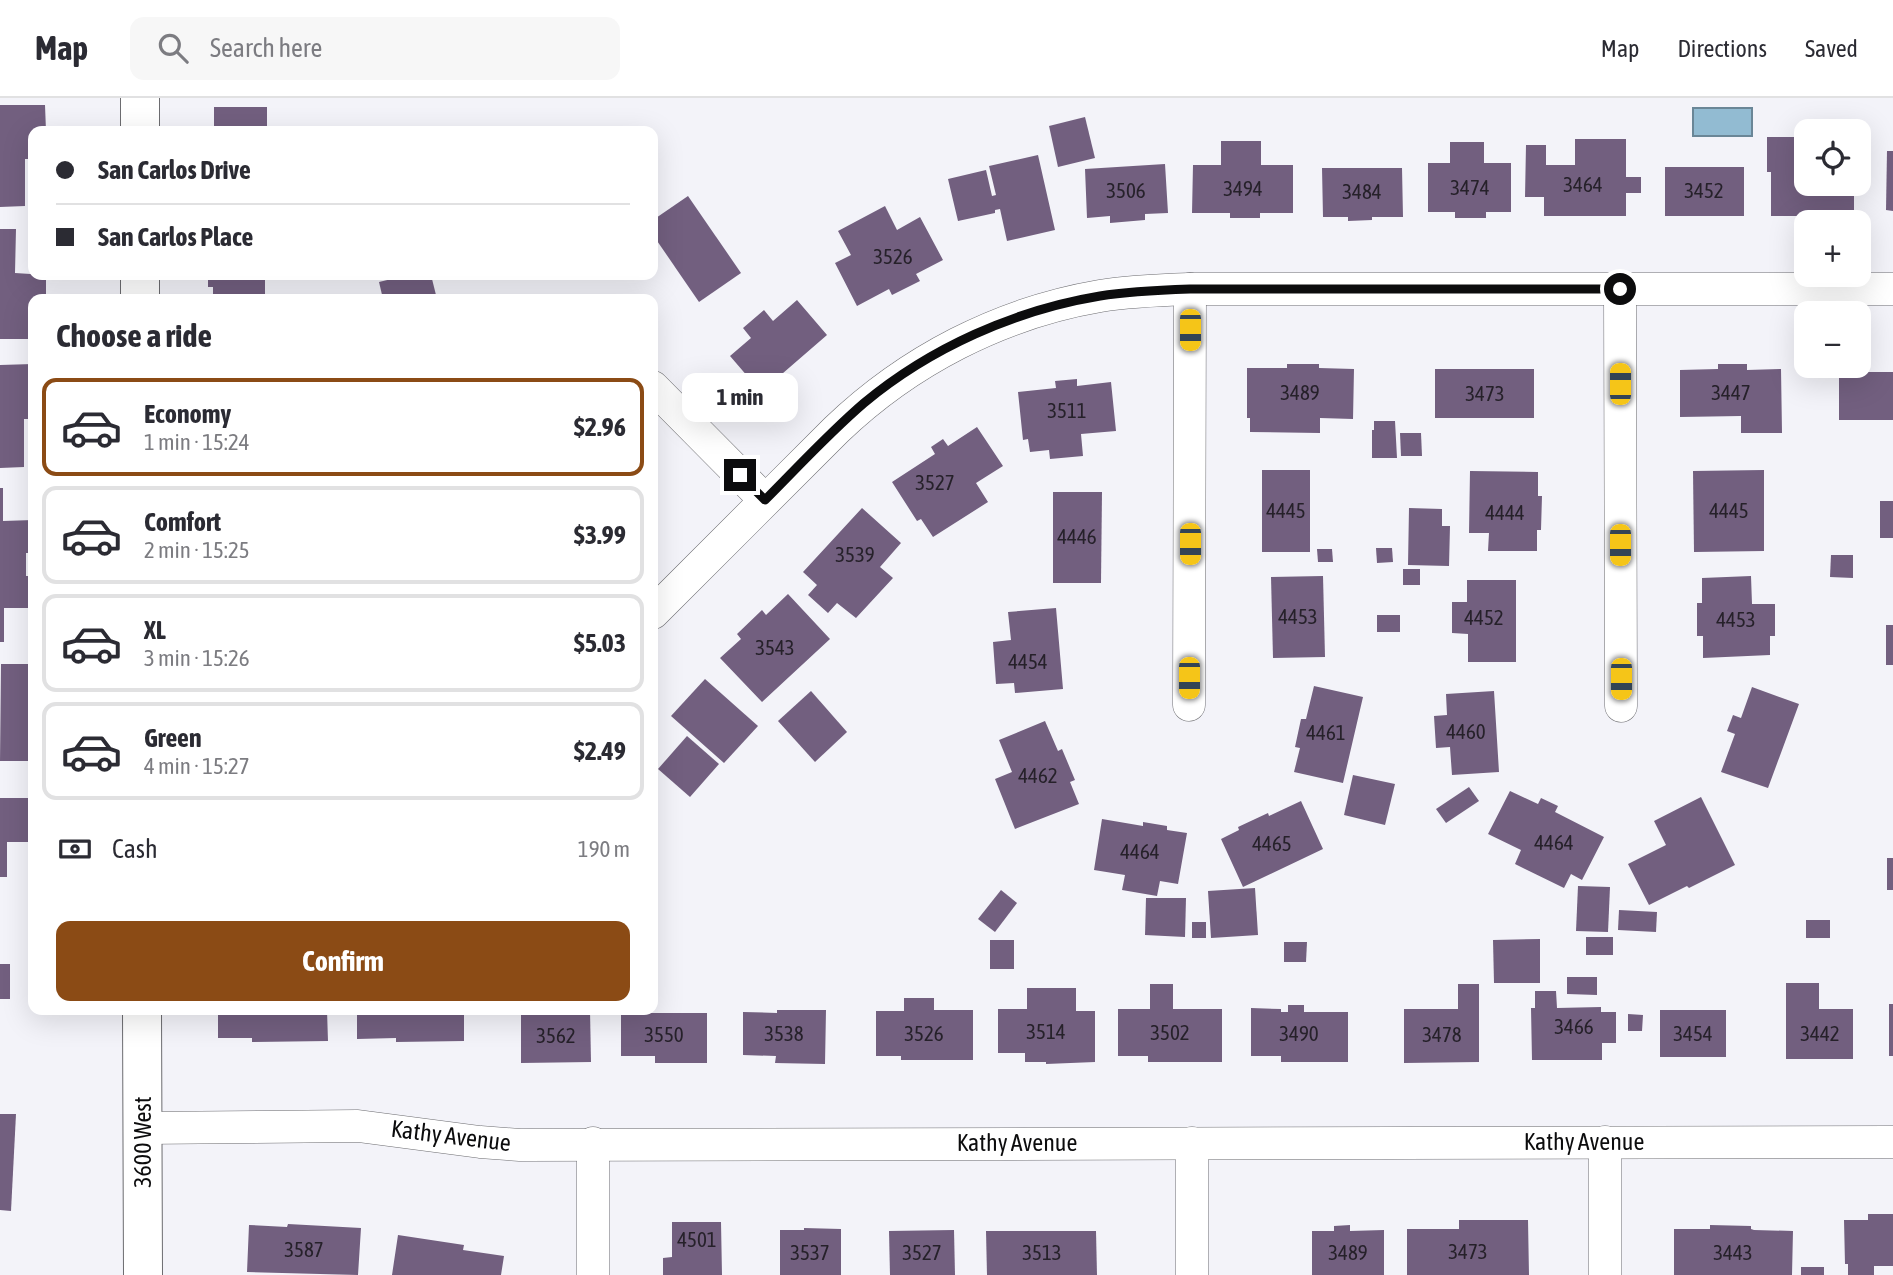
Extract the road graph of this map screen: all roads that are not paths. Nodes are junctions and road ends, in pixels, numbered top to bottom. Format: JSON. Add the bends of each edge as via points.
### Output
{"nodes":[{"id":1,"x":140,"y":98,"type":"edge"},
{"id":2,"x":140,"y":126,"type":"edge"},
{"id":3,"x":1190,"y":289,"type":"junction"},
{"id":4,"x":1620,"y":289,"type":"junction"},
{"id":5,"x":1893,"y":289,"type":"edge"},
{"id":6,"x":658,"y":392,"type":"edge"},
{"id":7,"x":765,"y":500,"type":"junction"},
{"id":8,"x":658,"y":608,"type":"edge"},
{"id":9,"x":1189,"y":705,"type":"dead end"},
{"id":10,"x":1621,"y":706,"type":"dead end"},
{"id":11,"x":142,"y":1015,"type":"edge"},
{"id":12,"x":143,"y":1128,"type":"junction"},
{"id":13,"x":1605,"y":1142,"type":"junction"},
{"id":14,"x":1893,"y":1142,"type":"edge"},
{"id":15,"x":593,"y":1143,"type":"junction"},
{"id":16,"x":1192,"y":1143,"type":"junction"},
{"id":17,"x":143,"y":1275,"type":"edge"},
{"id":18,"x":593,"y":1275,"type":"edge"},
{"id":19,"x":1192,"y":1275,"type":"edge"},
{"id":20,"x":1605,"y":1275,"type":"edge"}],
"edges":[{"from":1,"to":2,"type":"street"},
{"from":3,"to":4,"type":"street"},
{"from":3,"to":7,"type":"street","via":[[1099,296],[1044,309],[966,338],[925,360],[863,404]]},
{"from":3,"to":9,"type":"street"},
{"from":4,"to":5,"type":"street"},
{"from":4,"to":10,"type":"street"},
{"from":6,"to":7,"type":"street"},
{"from":7,"to":8,"type":"street"},
{"from":11,"to":12,"type":"street","name":"3600 West"},
{"from":12,"to":15,"type":"street","name":"Kathy Avenue","via":[[358,1126],[520,1145]]},
{"from":12,"to":17,"type":"street","name":"3600 West"},
{"from":13,"to":14,"type":"street","name":"Kathy Avenue"},
{"from":13,"to":16,"type":"street","name":"Kathy Avenue"},
{"from":13,"to":20,"type":"street"},
{"from":15,"to":16,"type":"street","name":"Kathy Avenue"},
{"from":15,"to":18,"type":"street"},
{"from":16,"to":19,"type":"street"}]}
